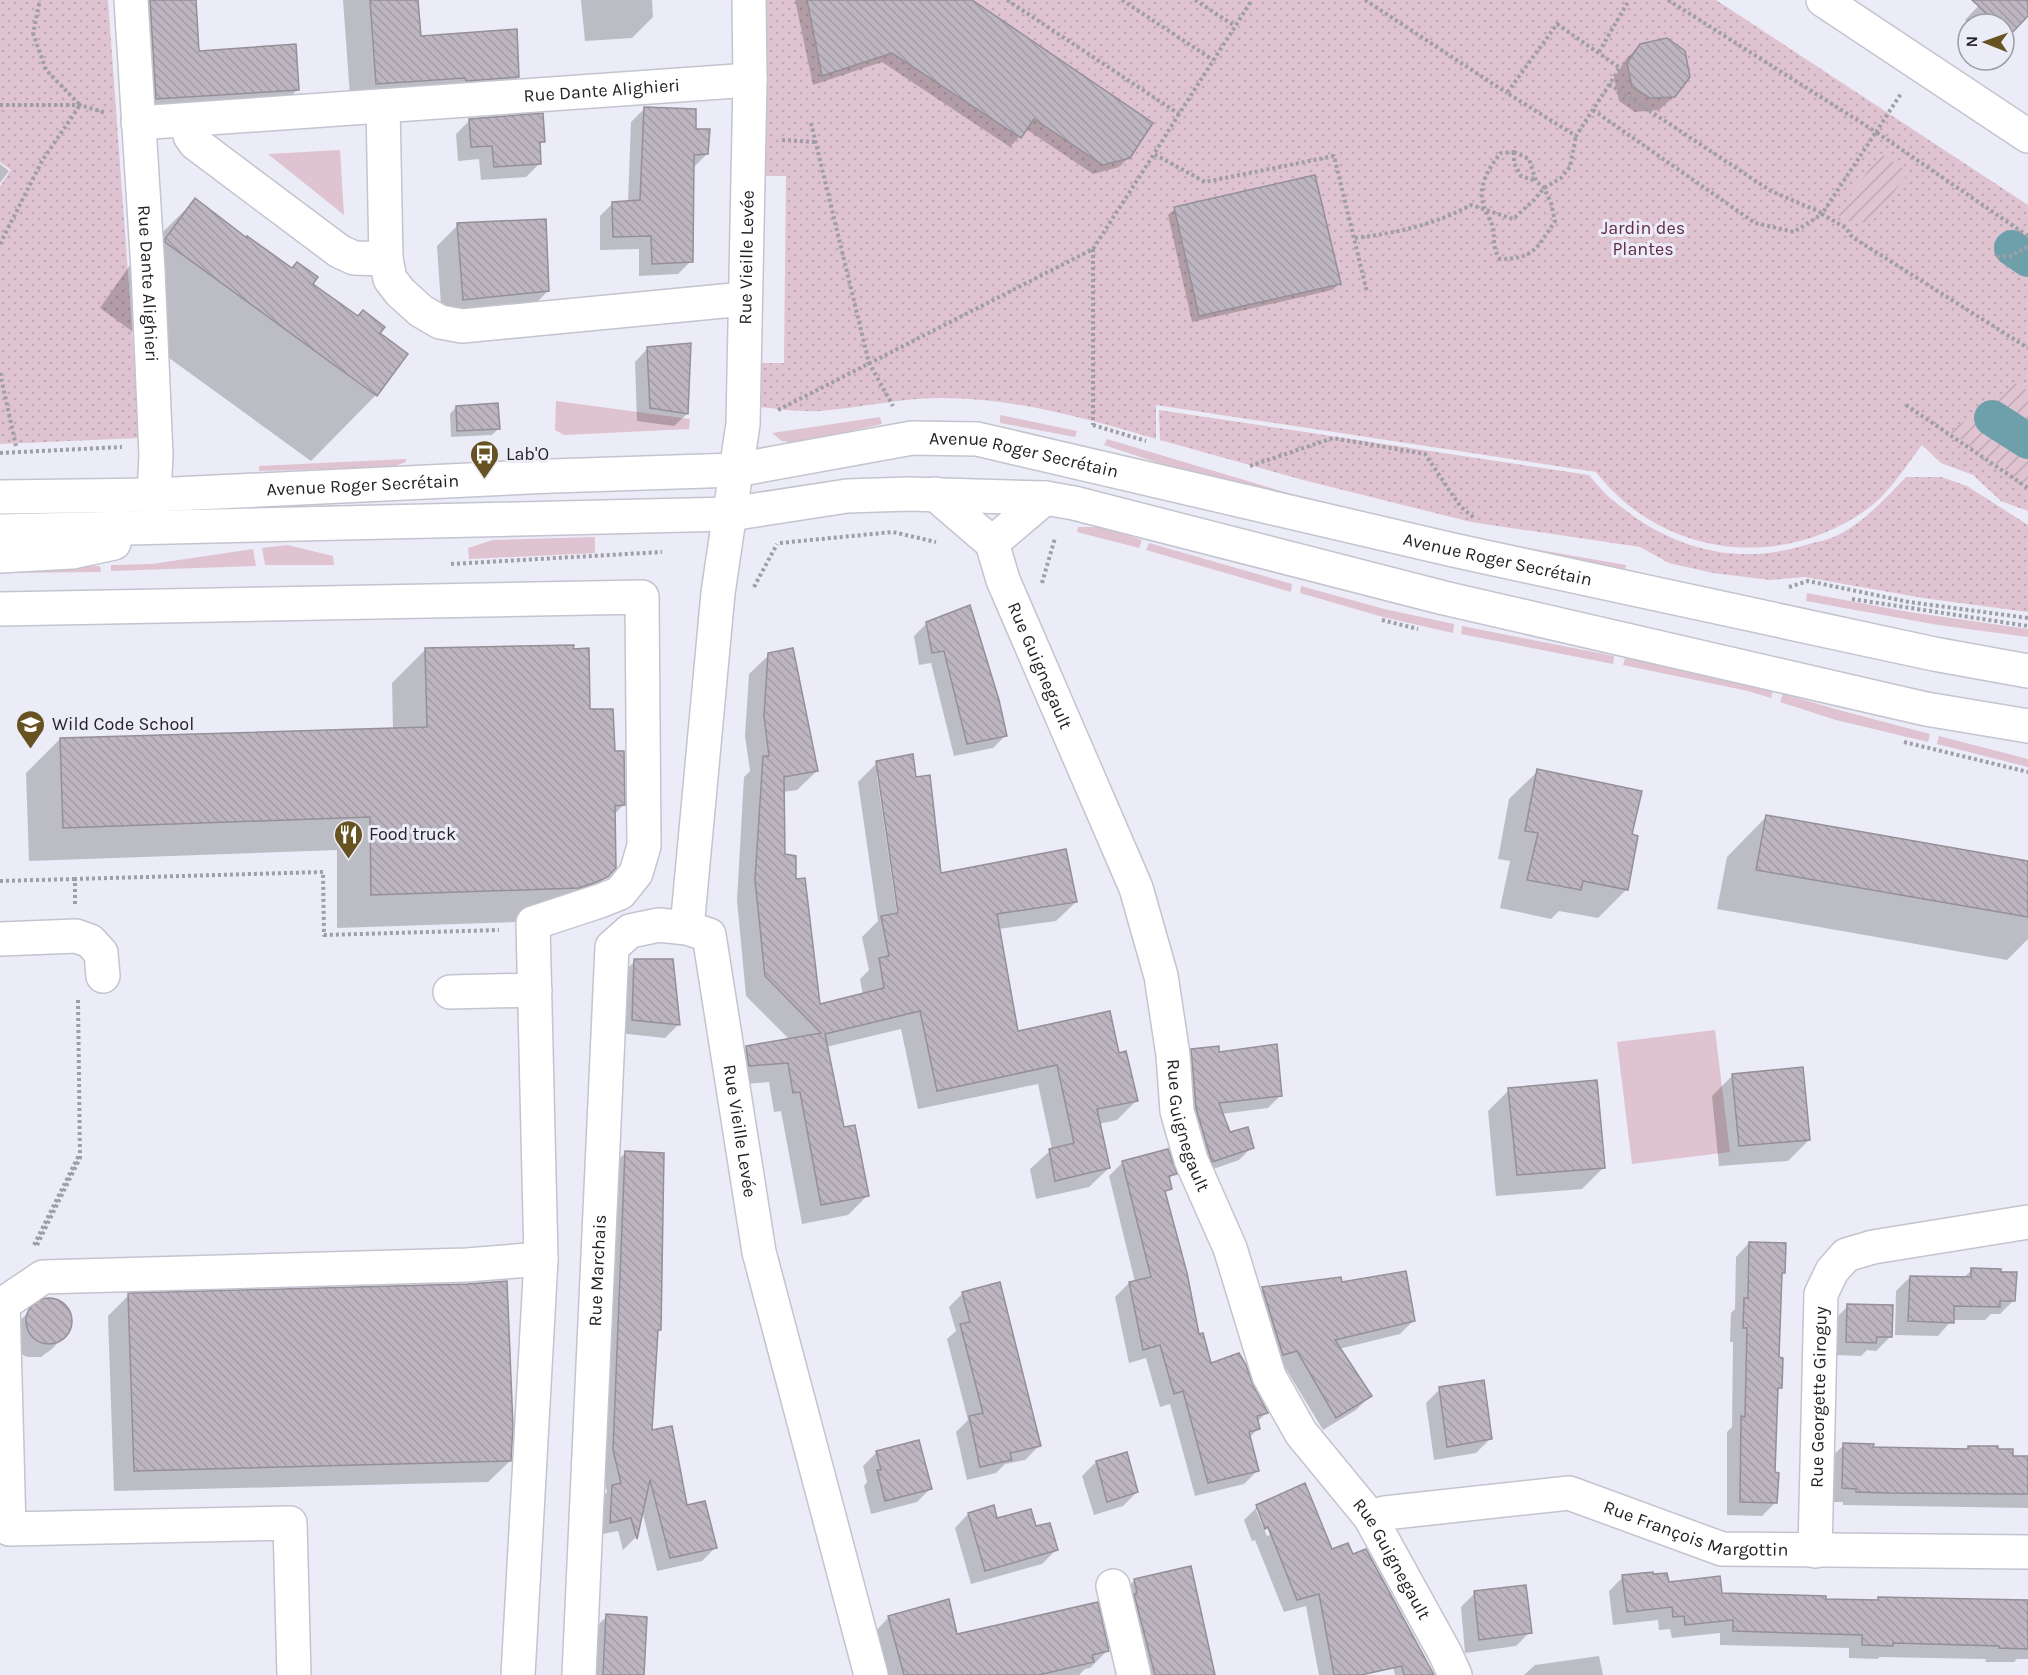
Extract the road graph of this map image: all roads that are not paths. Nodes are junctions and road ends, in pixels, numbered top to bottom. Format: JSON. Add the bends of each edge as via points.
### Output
{"nodes":[{"id":1,"x":130,"y":0,"type":"edge"},
{"id":2,"x":749,"y":0,"type":"edge"},
{"id":3,"x":1823,"y":0,"type":"edge"},
{"id":4,"x":750,"y":80,"type":"junction"},
{"id":5,"x":383,"y":106,"type":"junction"},
{"id":6,"x":189,"y":120,"type":"junction"},
{"id":7,"x":138,"y":123,"type":"junction"},
{"id":8,"x":2028,"y":136,"type":"edge"},
{"id":9,"x":386,"y":259,"type":"junction"},
{"id":10,"x":744,"y":299,"type":"junction"},
{"id":11,"x":736,"y":470,"type":"junction"},
{"id":12,"x":0,"y":490,"type":"edge"},
{"id":13,"x":935,"y":494,"type":"junction"},
{"id":14,"x":66,"y":495,"type":"junction"},
{"id":15,"x":154,"y":495,"type":"junction"},
{"id":16,"x":0,"y":497,"type":"edge"},
{"id":17,"x":1045,"y":498,"type":"junction"},
{"id":18,"x":730,"y":514,"type":"junction"},
{"id":19,"x":203,"y":525,"type":"junction"},
{"id":20,"x":0,"y":531,"type":"edge"},
{"id":21,"x":993,"y":543,"type":"junction"},
{"id":22,"x":0,"y":556,"type":"edge"},
{"id":23,"x":0,"y":609,"type":"edge"},
{"id":24,"x":1934,"y":654,"type":"junction"},
{"id":25,"x":2028,"y":664,"type":"edge"},
{"id":26,"x":2028,"y":671,"type":"edge"},
{"id":27,"x":1926,"y":709,"type":"junction"},
{"id":28,"x":2028,"y":726,"type":"edge"},
{"id":29,"x":2028,"y":734,"type":"edge"},
{"id":30,"x":687,"y":928,"type":"junction"},
{"id":31,"x":0,"y":939,"type":"edge"},
{"id":32,"x":85,"y":988,"type":"road end"},
{"id":33,"x":536,"y":990,"type":"junction"},
{"id":34,"x":450,"y":992,"type":"dead end"},
{"id":35,"x":2028,"y":1222,"type":"edge"},
{"id":36,"x":541,"y":1259,"type":"junction"},
{"id":37,"x":2,"y":1344,"type":"edge"},
{"id":38,"x":1370,"y":1517,"type":"junction"},
{"id":39,"x":4,"y":1534,"type":"edge"},
{"id":40,"x":1815,"y":1551,"type":"junction"},
{"id":41,"x":2028,"y":1552,"type":"edge"},
{"id":42,"x":1113,"y":1586,"type":"dead end"},
{"id":43,"x":294,"y":1675,"type":"edge"},
{"id":44,"x":518,"y":1675,"type":"edge"},
{"id":45,"x":579,"y":1675,"type":"edge"},
{"id":46,"x":871,"y":1675,"type":"edge"},
{"id":47,"x":1134,"y":1675,"type":"edge"},
{"id":48,"x":1455,"y":1675,"type":"edge"}],
"edges":[{"from":1,"to":7,"type":"street"},
{"from":2,"to":4,"type":"street","name":"Rue Vieille Levée"},
{"from":3,"to":8,"type":"street"},
{"from":4,"to":5,"type":"street","name":"Rue Dante Alighieri"},
{"from":4,"to":10,"type":"street","name":"Rue Vieille Levée"},
{"from":5,"to":6,"type":"street","name":"Rue Dante Alighieri"},
{"from":5,"to":9,"type":"street"},
{"from":6,"to":7,"type":"street","name":"Rue Dante Alighieri"},
{"from":6,"to":9,"type":"street","via":[[190,136],[195,142],[339,251],[354,258]]},
{"from":7,"to":15,"type":"street","name":"Rue Dante Alighieri","via":[[156,454]]},
{"from":9,"to":10,"type":"street","via":[[390,279],[421,311],[462,326]]},
{"from":10,"to":11,"type":"street","name":"Rue Vieille Levée","via":[[743,424]]},
{"from":11,"to":15,"type":"street","name":"Avenue Roger Secrétain"},
{"from":11,"to":18,"type":"street","name":"Rue Vieille Levée"},
{"from":11,"to":24,"type":"street","name":"Avenue Roger Secrétain","via":[[912,438],[977,439],[1453,550]]},
{"from":12,"to":14,"type":"street"},
{"from":13,"to":17,"type":"street","name":"Avenue Roger Secrétain"},
{"from":13,"to":18,"type":"street","name":"Avenue Roger Secrétain","via":[[847,496]]},
{"from":13,"to":21,"type":"street"},
{"from":14,"to":15,"type":"street","name":"Avenue Roger Secrétain"},
{"from":14,"to":16,"type":"street","name":"Avenue Roger Secrétain"},
{"from":17,"to":21,"type":"street"},
{"from":17,"to":27,"type":"street","name":"Avenue Roger Secrétain","via":[[1444,598]]},
{"from":18,"to":19,"type":"street","name":"Avenue Roger Secrétain"},
{"from":18,"to":30,"type":"street","name":"Rue Vieille Levée","via":[[718,592]]},
{"from":19,"to":20,"type":"street","name":"Avenue Roger Secrétain"},
{"from":19,"to":22,"type":"street","via":[[72,552]]},
{"from":21,"to":38,"type":"street","name":"Rue Guignegault","via":[[1003,580],[1136,888],[1161,976],[1177,1112],[1191,1160],[1230,1248],[1269,1376],[1301,1433]]},
{"from":23,"to":33,"type":"street","via":[[642,597],[644,846],[636,873],[620,893],[533,923]]},
{"from":24,"to":25,"type":"street"},
{"from":24,"to":26,"type":"street","name":"Avenue Roger Secrétain"},
{"from":27,"to":28,"type":"street","name":"Avenue Roger Secrétain"},
{"from":27,"to":29,"type":"street"},
{"from":30,"to":45,"type":"street","name":"Rue Marchais","via":[[658,925],[630,931],[612,947]]},
{"from":30,"to":46,"type":"street","name":"Rue Vieille Levée","via":[[709,935],[759,1252]]},
{"from":31,"to":32,"type":"street","via":[[76,936],[90,941],[101,953]]},
{"from":33,"to":34,"type":"street"},
{"from":33,"to":36,"type":"street"},
{"from":35,"to":40,"type":"street","name":"Rue Georgette Giroguy","via":[[1873,1246],[1846,1255],[1832,1271],[1821,1294]]},
{"from":36,"to":37,"type":"street","via":[[455,1266],[43,1277],[3,1304]]},
{"from":36,"to":44,"type":"street"},
{"from":37,"to":39,"type":"street"},
{"from":38,"to":40,"type":"street","name":"Rue François Margottin","via":[[1569,1493],[1722,1549]]},
{"from":38,"to":48,"type":"street","name":"Rue Guignegault"},
{"from":39,"to":43,"type":"street","via":[[290,1523]]},
{"from":40,"to":41,"type":"street","name":"Rue François Margottin"},
{"from":42,"to":47,"type":"street"}]}
